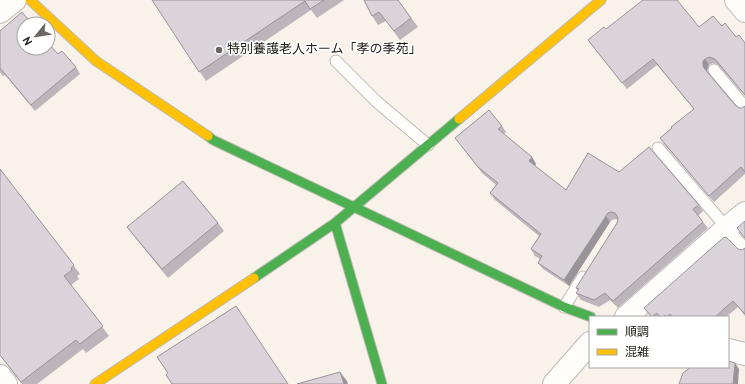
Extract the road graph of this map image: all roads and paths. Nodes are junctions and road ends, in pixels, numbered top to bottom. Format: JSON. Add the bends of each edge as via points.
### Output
{"nodes":[{"id":1,"x":15,"y":0,"type":"edge"},
{"id":2,"x":30,"y":0,"type":"edge"},
{"id":3,"x":601,"y":0,"type":"edge"},
{"id":4,"x":736,"y":0,"type":"edge"},
{"id":5,"x":745,"y":11,"type":"edge"},
{"id":6,"x":0,"y":12,"type":"edge"},
{"id":7,"x":336,"y":61,"type":"dead end"},
{"id":8,"x":714,"y":70,"type":"edge"},
{"id":9,"x":745,"y":107,"type":"edge"},
{"id":10,"x":428,"y":146,"type":"junction"},
{"id":11,"x":658,"y":148,"type":"dead end"},
{"id":12,"x":354,"y":208,"type":"junction"},
{"id":13,"x":745,"y":213,"type":"edge"},
{"id":14,"x":335,"y":223,"type":"junction"},
{"id":15,"x":727,"y":228,"type":"junction"},
{"id":16,"x":745,"y":249,"type":"edge"},
{"id":17,"x":588,"y":269,"type":"edge"},
{"id":18,"x":564,"y":307,"type":"junction"},
{"id":19,"x":589,"y":316,"type":"edge"},
{"id":20,"x":627,"y":316,"type":"edge"},
{"id":21,"x":589,"y":343,"type":"edge"},
{"id":22,"x":729,"y":350,"type":"edge"},
{"id":23,"x":745,"y":354,"type":"edge"},
{"id":24,"x":0,"y":376,"type":"edge"},
{"id":25,"x":6,"y":384,"type":"edge"},
{"id":26,"x":95,"y":384,"type":"edge"},
{"id":27,"x":382,"y":384,"type":"edge"},
{"id":28,"x":554,"y":384,"type":"edge"}],
"edges":[{"from":1,"to":6,"type":"street"},
{"from":2,"to":12,"type":"street","via":[[96,61],[213,140]]},
{"from":3,"to":10,"type":"street"},
{"from":4,"to":5,"type":"street"},
{"from":7,"to":10,"type":"lane","via":[[377,102]]},
{"from":8,"to":9,"type":"lane"},
{"from":10,"to":12,"type":"street"},
{"from":11,"to":15,"type":"lane"},
{"from":12,"to":14,"type":"street"},
{"from":12,"to":18,"type":"street"},
{"from":13,"to":15,"type":"street"},
{"from":14,"to":26,"type":"street"},
{"from":14,"to":27,"type":"street"},
{"from":15,"to":16,"type":"lane"},
{"from":15,"to":20,"type":"street"},
{"from":17,"to":18,"type":"lane"},
{"from":18,"to":19,"type":"street"},
{"from":21,"to":28,"type":"street"},
{"from":22,"to":23,"type":"street"},
{"from":24,"to":25,"type":"street"}]}
